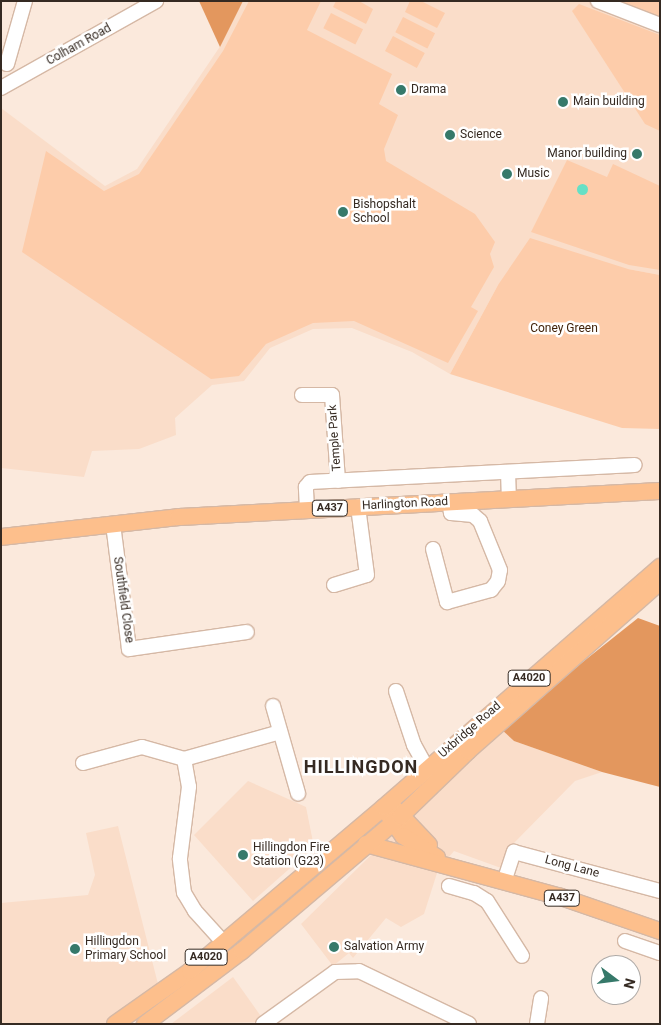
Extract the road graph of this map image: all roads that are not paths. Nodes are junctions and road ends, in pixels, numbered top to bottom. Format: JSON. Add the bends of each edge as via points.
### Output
{"nodes":[{"id":1,"x":25,"y":1,"type":"edge"},
{"id":2,"x":156,"y":1,"type":"edge"},
{"id":3,"x":598,"y":1,"type":"edge"},
{"id":4,"x":660,"y":25,"type":"edge"},
{"id":5,"x":7,"y":64,"type":"dead end"},
{"id":6,"x":1,"y":88,"type":"edge"},
{"id":7,"x":302,"y":396,"type":"dead end"},
{"id":8,"x":635,"y":465,"type":"dead end"},
{"id":9,"x":508,"y":472,"type":"junction"},
{"id":10,"x":338,"y":481,"type":"junction"},
{"id":11,"x":660,"y":491,"type":"edge"},
{"id":12,"x":509,"y":498,"type":"junction"},
{"id":13,"x":449,"y":502,"type":"junction"},
{"id":14,"x":358,"y":507,"type":"junction"},
{"id":15,"x":307,"y":508,"type":"junction"},
{"id":16,"x":113,"y":524,"type":"junction"},
{"id":17,"x":1,"y":537,"type":"edge"},
{"id":18,"x":433,"y":549,"type":"dead end"},
{"id":19,"x":660,"y":567,"type":"edge"},
{"id":20,"x":660,"y":582,"type":"edge"},
{"id":21,"x":334,"y":585,"type":"dead end"},
{"id":22,"x":247,"y":632,"type":"dead end"},
{"id":23,"x":396,"y":691,"type":"dead end"},
{"id":24,"x":273,"y":706,"type":"dead end"},
{"id":25,"x":280,"y":732,"type":"junction"},
{"id":26,"x":184,"y":758,"type":"junction"},
{"id":27,"x":83,"y":763,"type":"dead end"},
{"id":28,"x":427,"y":768,"type":"junction"},
{"id":29,"x":298,"y":793,"type":"dead end"},
{"id":30,"x":387,"y":805,"type":"junction"},
{"id":31,"x":396,"y":820,"type":"junction"},
{"id":32,"x":366,"y":844,"type":"junction"},
{"id":33,"x":465,"y":869,"type":"junction"},
{"id":34,"x":504,"y":882,"type":"junction"},
{"id":35,"x":449,"y":886,"type":"dead end"},
{"id":36,"x":469,"y":891,"type":"junction"},
{"id":37,"x":660,"y":891,"type":"edge"},
{"id":38,"x":660,"y":931,"type":"edge"},
{"id":39,"x":625,"y":941,"type":"dead end"},
{"id":40,"x":223,"y":942,"type":"junction"},
{"id":41,"x":660,"y":953,"type":"edge"},
{"id":42,"x":522,"y":956,"type":"dead end"},
{"id":43,"x":190,"y":971,"type":"junction"},
{"id":44,"x":205,"y":980,"type":"junction"},
{"id":45,"x":536,"y":1004,"type":"dead end"},
{"id":46,"x":133,"y":1018,"type":"edge"},
{"id":47,"x":115,"y":1024,"type":"edge"},
{"id":48,"x":145,"y":1024,"type":"edge"},
{"id":49,"x":263,"y":1024,"type":"edge"},
{"id":50,"x":469,"y":1024,"type":"edge"},
{"id":51,"x":537,"y":1024,"type":"edge"}],
"edges":[{"from":1,"to":5,"type":"street"},
{"from":2,"to":6,"type":"street","name":"Colham Road"},
{"from":3,"to":4,"type":"street"},
{"from":7,"to":10,"type":"street","name":"Temple Park","via":[[332,395]]},
{"from":8,"to":9,"type":"street"},
{"from":9,"to":10,"type":"street"},
{"from":9,"to":12,"type":"street"},
{"from":10,"to":15,"type":"street","via":[[307,484]]},
{"from":11,"to":12,"type":"main road","name":"Harlington Road","number":"A437"},
{"from":12,"to":13,"type":"main road","name":"Harlington Road","number":"A437"},
{"from":13,"to":14,"type":"main road","name":"Harlington Road","number":"A437"},
{"from":13,"to":18,"type":"street","via":[[451,513],[474,515],[480,520],[500,570],[498,581],[491,590],[447,602]]},
{"from":14,"to":15,"type":"main road","name":"Harlington Road","number":"A437"},
{"from":14,"to":21,"type":"street","via":[[367,575]]},
{"from":15,"to":16,"type":"main road","name":"Harlington Road","number":"A437"},
{"from":16,"to":17,"type":"main road","name":"Harlington Road","number":"A437"},
{"from":16,"to":22,"type":"street","name":"Southfield Close","via":[[129,648]]},
{"from":19,"to":28,"type":"main road","name":"Uxbridge Road","number":"A4020"},
{"from":20,"to":31,"type":"main road","name":"Uxbridge Road","number":"A4020","via":[[475,744]]},
{"from":23,"to":28,"type":"street","via":[[414,745]]},
{"from":24,"to":25,"type":"street"},
{"from":25,"to":26,"type":"street"},
{"from":25,"to":29,"type":"street"},
{"from":26,"to":27,"type":"street","via":[[142,746]]},
{"from":26,"to":40,"type":"street","via":[[189,787],[180,858],[184,893],[195,911]]},
{"from":28,"to":30,"type":"main road","name":"Uxbridge Road","number":"A4020"},
{"from":30,"to":31,"type":"main road","number":"A437"},
{"from":30,"to":40,"type":"main road","name":"Uxbridge Road","number":"A4020"},
{"from":31,"to":32,"type":"main road","name":"Uxbridge Road","number":"A4020"},
{"from":31,"to":33,"type":"main road","number":"A437"},
{"from":32,"to":33,"type":"main road","number":"A437"},
{"from":32,"to":44,"type":"main road","name":"Uxbridge Road","number":"A4020"},
{"from":33,"to":34,"type":"main road","number":"A437"},
{"from":33,"to":36,"type":"street"},
{"from":34,"to":37,"type":"street","name":"Long Lane","via":[[514,852]]},
{"from":34,"to":38,"type":"main road","number":"A437"},
{"from":35,"to":36,"type":"street"},
{"from":36,"to":42,"type":"street","via":[[494,908]]},
{"from":39,"to":41,"type":"street"},
{"from":40,"to":43,"type":"main road","name":"Uxbridge Road","number":"A4020"},
{"from":43,"to":44,"type":"street","via":[[200,974]]},
{"from":43,"to":46,"type":"main road","name":"Uxbridge Road","number":"A4020"},
{"from":44,"to":48,"type":"main road","name":"Uxbridge Road","number":"A4020"},
{"from":45,"to":51,"type":"street"},
{"from":46,"to":47,"type":"main road","name":"Uxbridge Road","number":"A4020"},
{"from":49,"to":50,"type":"street","via":[[335,972],[359,971]]}]}
